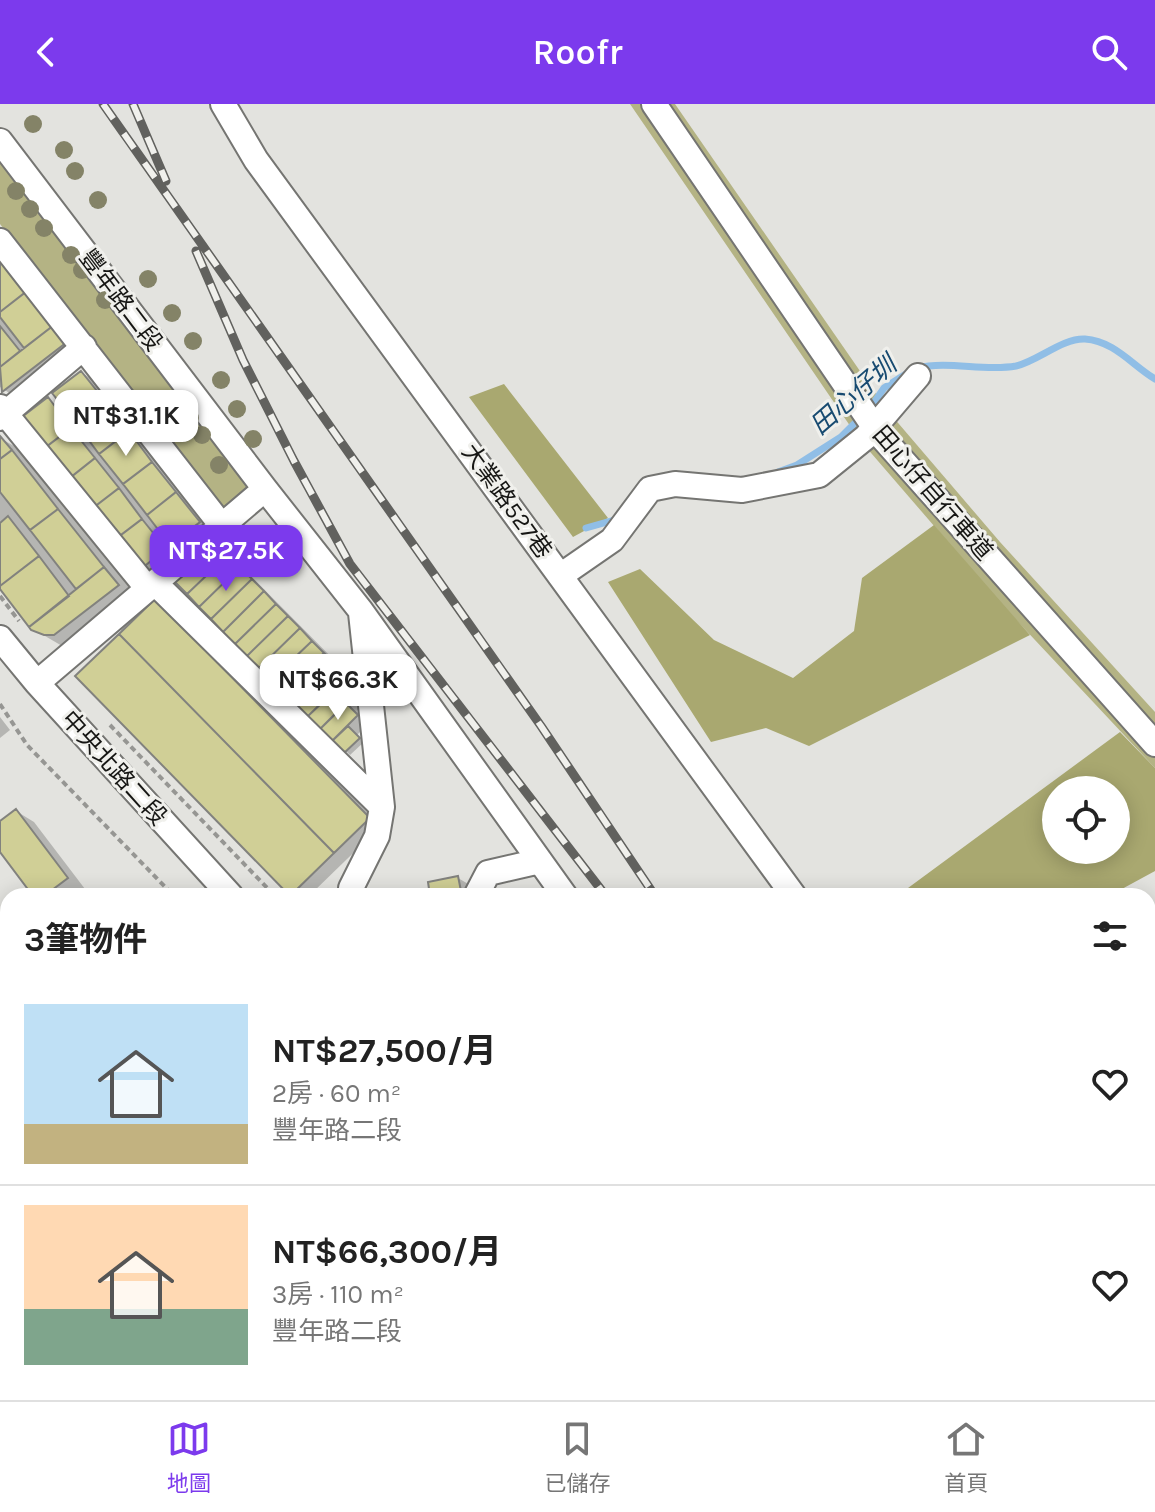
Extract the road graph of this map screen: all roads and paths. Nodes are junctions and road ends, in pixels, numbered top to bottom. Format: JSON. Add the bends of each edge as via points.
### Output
{"nodes":[{"id":1,"x":223,"y":104,"type":"edge"},
{"id":2,"x":654,"y":104,"type":"edge"},
{"id":3,"x":1,"y":144,"type":"edge"},
{"id":4,"x":0,"y":241,"type":"edge"},
{"id":5,"x":84,"y":347,"type":"junction"},
{"id":6,"x":918,"y":376,"type":"dead end"},
{"id":7,"x":2,"y":413,"type":"edge"},
{"id":8,"x":874,"y":427,"type":"junction"},
{"id":9,"x":265,"y":489,"type":"junction"},
{"id":10,"x":222,"y":526,"type":"junction"},
{"id":11,"x":560,"y":576,"type":"junction"},
{"id":12,"x":152,"y":586,"type":"junction"},
{"id":13,"x":361,"y":611,"type":"junction"},
{"id":14,"x":0,"y":638,"type":"edge"},
{"id":15,"x":37,"y":683,"type":"junction"},
{"id":16,"x":0,"y":704,"type":"edge"},
{"id":17,"x":103,"y":717,"type":"dead end"},
{"id":18,"x":1155,"y":744,"type":"edge"},
{"id":19,"x":382,"y":807,"type":"junction"},
{"id":20,"x":540,"y":861,"type":"junction"},
{"id":21,"x":166,"y":888,"type":"edge"},
{"id":22,"x":224,"y":888,"type":"edge"},
{"id":23,"x":267,"y":888,"type":"edge"},
{"id":24,"x":351,"y":888,"type":"edge"},
{"id":25,"x":480,"y":888,"type":"edge"},
{"id":26,"x":559,"y":888,"type":"edge"},
{"id":27,"x":788,"y":888,"type":"edge"}],
"edges":[{"from":1,"to":11,"type":"street","name":"大業路527巷","via":[[256,160]]},
{"from":2,"to":8,"type":"street","name":"田心仔自行車道"},
{"from":3,"to":9,"type":"street","name":"豐年路二段"},
{"from":4,"to":5,"type":"street"},
{"from":5,"to":7,"type":"street"},
{"from":5,"to":10,"type":"street"},
{"from":6,"to":8,"type":"street"},
{"from":7,"to":12,"type":"street"},
{"from":8,"to":11,"type":"street","via":[[819,475],[742,490],[675,484],[650,489],[612,540]]},
{"from":8,"to":18,"type":"street","name":"田心仔自行車道"},
{"from":9,"to":10,"type":"street"},
{"from":9,"to":13,"type":"street","name":"豐年路二段"},
{"from":10,"to":12,"type":"street"},
{"from":11,"to":27,"type":"street","name":"大業路527巷"},
{"from":12,"to":15,"type":"street"},
{"from":12,"to":19,"type":"street"},
{"from":13,"to":19,"type":"street"},
{"from":13,"to":20,"type":"street","name":"豐年路二段"},
{"from":14,"to":15,"type":"street","name":"中央北路二段"},
{"from":15,"to":22,"type":"street","name":"中央北路二段"},
{"from":16,"to":21,"type":"path","via":[[27,745]]},
{"from":17,"to":23,"type":"path"},
{"from":19,"to":24,"type":"street","via":[[377,836]]},
{"from":20,"to":25,"type":"street","via":[[488,873]]},
{"from":20,"to":26,"type":"street","name":"豐年路二段"}]}
